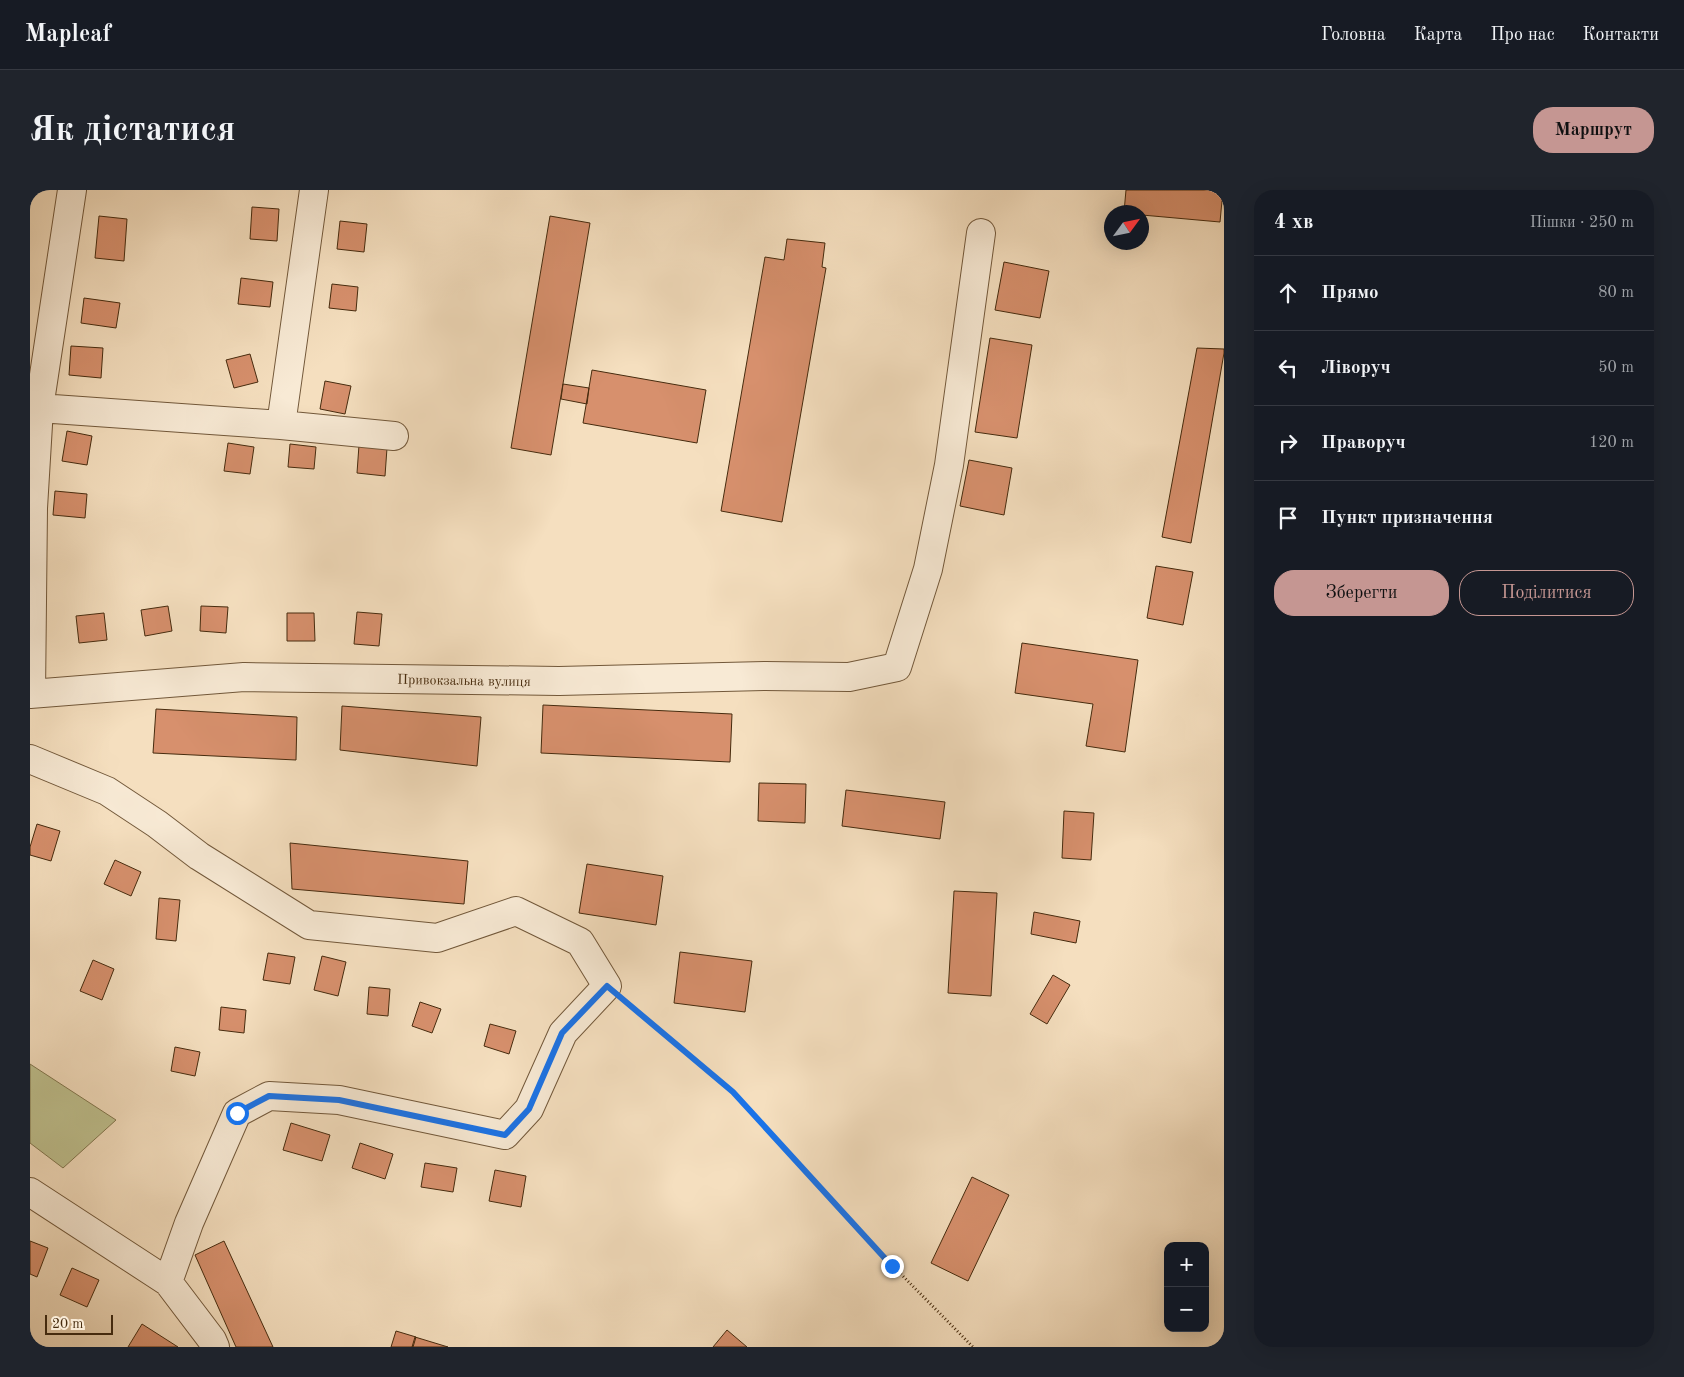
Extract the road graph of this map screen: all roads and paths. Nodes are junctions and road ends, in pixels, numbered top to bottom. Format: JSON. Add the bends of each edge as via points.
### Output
{"nodes":[{"id":1,"x":72,"y":190,"type":"edge"},
{"id":2,"x":314,"y":190,"type":"edge"},
{"id":3,"x":981,"y":233,"type":"dead end"},
{"id":4,"x":39,"y":408,"type":"junction"},
{"id":5,"x":281,"y":425,"type":"junction"},
{"id":6,"x":394,"y":436,"type":"dead end"},
{"id":7,"x":30,"y":694,"type":"edge"},
{"id":8,"x":30,"y":759,"type":"edge"},
{"id":9,"x":607,"y":986,"type":"junction"},
{"id":10,"x":30,"y":1192,"type":"edge"},
{"id":11,"x":168,"y":1282,"type":"junction"},
{"id":12,"x":215,"y":1347,"type":"edge"},
{"id":13,"x":973,"y":1347,"type":"edge"}],
"edges":[{"from":1,"to":4,"type":"street"},
{"from":2,"to":5,"type":"street"},
{"from":3,"to":7,"type":"street","name":"Привокзальна вулиця","via":[[949,465],[928,570],[897,667],[849,677],[559,681],[244,677]]},
{"from":4,"to":5,"type":"street"},
{"from":4,"to":7,"type":"street","via":[[33,508]]},
{"from":5,"to":6,"type":"street"},
{"from":8,"to":9,"type":"street","via":[[107,791],[199,856],[309,925],[437,938],[516,911],[580,942]]},
{"from":9,"to":11,"type":"street","via":[[562,1033],[529,1109],[505,1135],[339,1100],[269,1096],[237,1113],[189,1223]]},
{"from":9,"to":13,"type":"path","via":[[733,1092],[892,1266]]},
{"from":10,"to":11,"type":"street"},
{"from":11,"to":12,"type":"street"}]}
